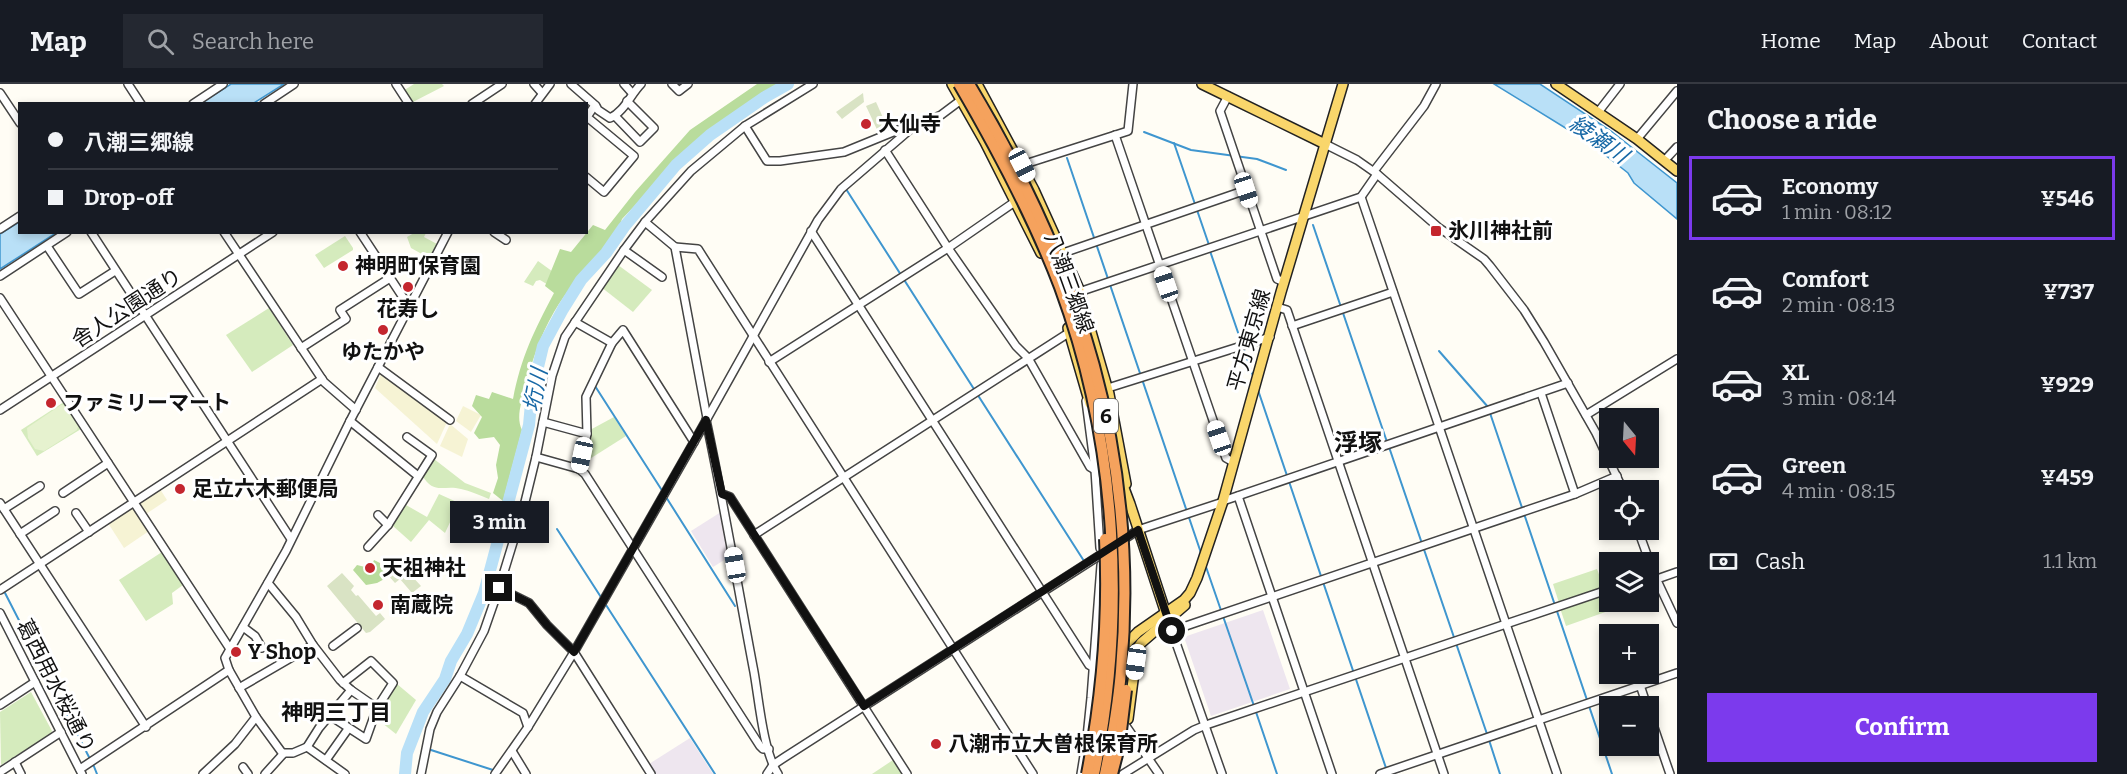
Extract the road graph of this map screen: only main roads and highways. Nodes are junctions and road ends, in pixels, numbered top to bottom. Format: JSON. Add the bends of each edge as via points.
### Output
{"nodes":[{"id":1,"x":952,"y":84,"type":"edge"},
{"id":2,"x":959,"y":84,"type":"edge"},
{"id":3,"x":968,"y":84,"type":"edge"},
{"id":4,"x":977,"y":84,"type":"edge"},
{"id":5,"x":1202,"y":84,"type":"edge"},
{"id":6,"x":1343,"y":84,"type":"edge"},
{"id":7,"x":1556,"y":84,"type":"edge"},
{"id":8,"x":994,"y":115,"type":"junction"},
{"id":9,"x":1004,"y":132,"type":"junction"},
{"id":10,"x":985,"y":142,"type":"junction"},
{"id":11,"x":1324,"y":144,"type":"junction"},
{"id":12,"x":1677,"y":171,"type":"edge"},
{"id":13,"x":1120,"y":499,"type":"junction"},
{"id":14,"x":1130,"y":504,"type":"junction"},
{"id":15,"x":1167,"y":616,"type":"junction"},
{"id":16,"x":1088,"y":773,"type":"edge"},
{"id":17,"x":1105,"y":774,"type":"edge"},
{"id":18,"x":1115,"y":774,"type":"edge"}],
"edges":[{"from":1,"to":10,"type":"main road","name":"八潮三郷線"},
{"from":2,"to":16,"type":"highway","number":"6","bridge":true,"via":[[1018,190],[1050,262],[1077,339],[1099,429],[1112,540],[1114,603],[1106,705]]},
{"from":3,"to":8,"type":"main road"},
{"from":3,"to":13,"type":"highway","number":"6","bridge":true,"via":[[1023,180],[1070,286],[1102,397]]},
{"from":4,"to":8,"type":"main road","name":"八潮三郷線"},
{"from":5,"to":11,"type":"main road"},
{"from":6,"to":11,"type":"main road","name":"平方東京線"},
{"from":7,"to":12,"type":"main road","via":[[1599,111]]},
{"from":8,"to":9,"type":"main road","name":"八潮三郷線"},
{"from":9,"to":10,"type":"main road"},
{"from":9,"to":14,"type":"main road","name":"八潮三郷線","via":[[1080,292],[1108,388]]},
{"from":10,"to":14,"type":"main road","name":"八潮三郷線","via":[[1044,260],[1070,332],[1085,393]]},
{"from":11,"to":15,"type":"main road","name":"平方東京線","via":[[1202,582],[1194,596]]},
{"from":13,"to":17,"type":"highway","number":"6","bridge":true,"via":[[1124,636]]},
{"from":13,"to":18,"type":"highway","bridge":true,"via":[[1130,559],[1130,629],[1125,709]]},
{"from":14,"to":15,"type":"main road","name":"八潮三郷線"},
{"from":15,"to":16,"type":"main road","name":"平方東京線","via":[[1138,632],[1115,654],[1106,671],[1100,724]]},
{"from":15,"to":18,"type":"main road","name":"平方東京線","via":[[1137,650]]}]}
